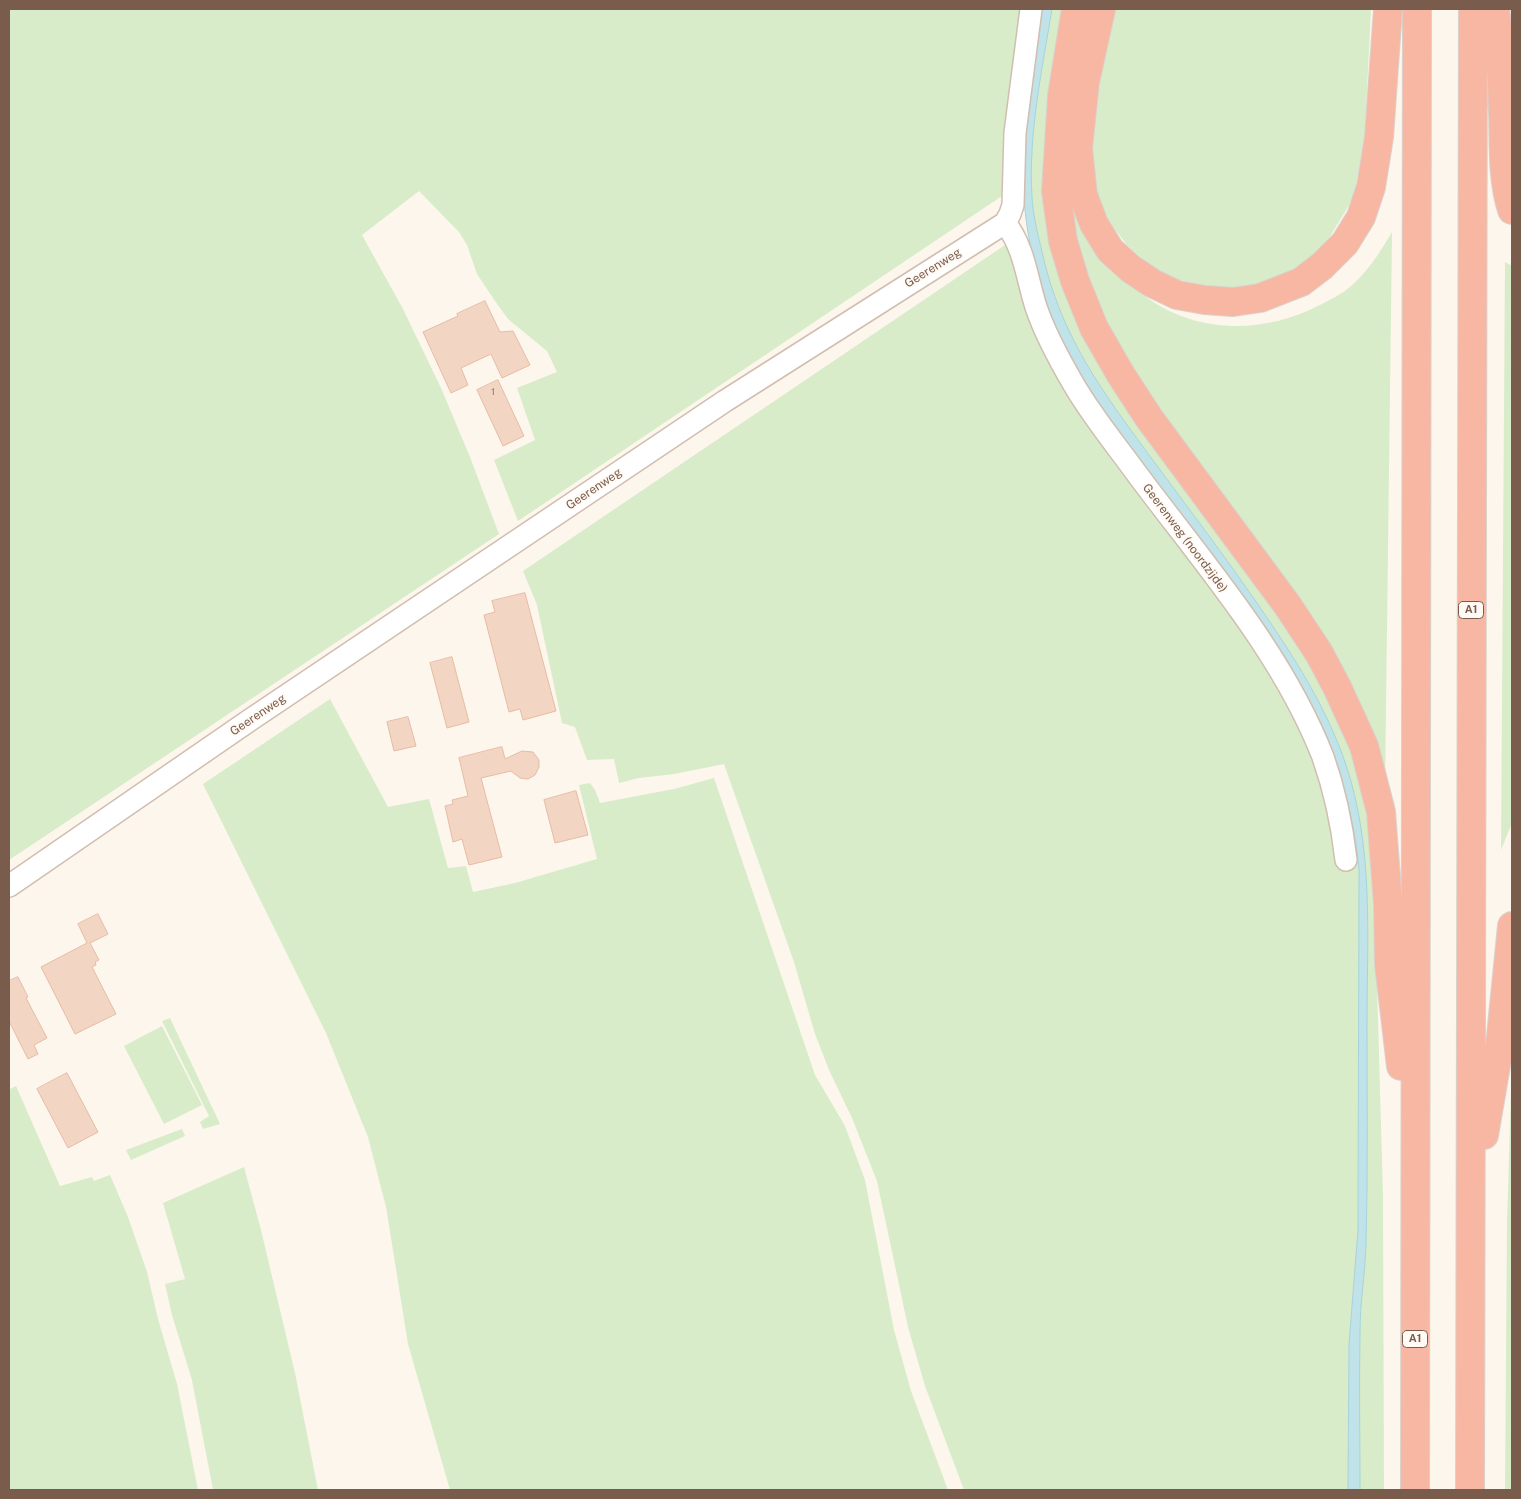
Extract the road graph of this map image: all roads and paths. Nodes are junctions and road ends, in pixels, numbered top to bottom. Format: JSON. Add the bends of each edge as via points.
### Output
{"nodes":[{"id":1,"x":1031,"y":9,"type":"edge"},
{"id":2,"x":1076,"y":9,"type":"edge"},
{"id":3,"x":1101,"y":9,"type":"edge"},
{"id":4,"x":1388,"y":9,"type":"edge"},
{"id":5,"x":1417,"y":9,"type":"edge"},
{"id":6,"x":1473,"y":9,"type":"edge"},
{"id":7,"x":1495,"y":9,"type":"edge"},
{"id":8,"x":1512,"y":210,"type":"edge"},
{"id":9,"x":1005,"y":223,"type":"junction"},
{"id":10,"x":1346,"y":860,"type":"dead end"},
{"id":11,"x":9,"y":886,"type":"edge"},
{"id":12,"x":1512,"y":926,"type":"edge"},
{"id":13,"x":1416,"y":1189,"type":"junction"},
{"id":14,"x":1471,"y":1212,"type":"junction"},
{"id":15,"x":1415,"y":1490,"type":"edge"},
{"id":16,"x":1470,"y":1490,"type":"edge"}],
"edges":[{"from":1,"to":9,"type":"street","via":[[1015,133],[1013,205]]},
{"from":2,"to":13,"type":"highway","number":"A1","via":[[1062,96],[1056,191],[1063,241],[1094,328],[1121,376],[1288,606],[1319,654],[1364,746],[1381,812],[1389,964]]},
{"from":3,"to":4,"type":"highway","via":[[1085,82],[1078,148],[1083,195],[1094,224],[1110,250],[1152,282],[1177,295],[1233,302],[1260,298],[1301,282],[1345,243],[1361,218],[1371,187],[1380,137]]},
{"from":5,"to":13,"type":"highway","number":"A1"},
{"from":6,"to":14,"type":"highway","number":"A1"},
{"from":7,"to":8,"type":"highway","via":[[1501,58],[1508,197]]},
{"from":9,"to":10,"type":"street","name":"Geerenweg (noordzijde)","via":[[1017,242],[1037,309],[1075,386],[1234,602],[1288,685],[1323,757],[1342,824]]},
{"from":9,"to":11,"type":"street","name":"Geerenweg","via":[[725,401]]},
{"from":12,"to":14,"type":"highway","number":"A1","via":[[1501,1036]]},
{"from":13,"to":15,"type":"highway","number":"A1"},
{"from":14,"to":16,"type":"highway","number":"A1"}]}
